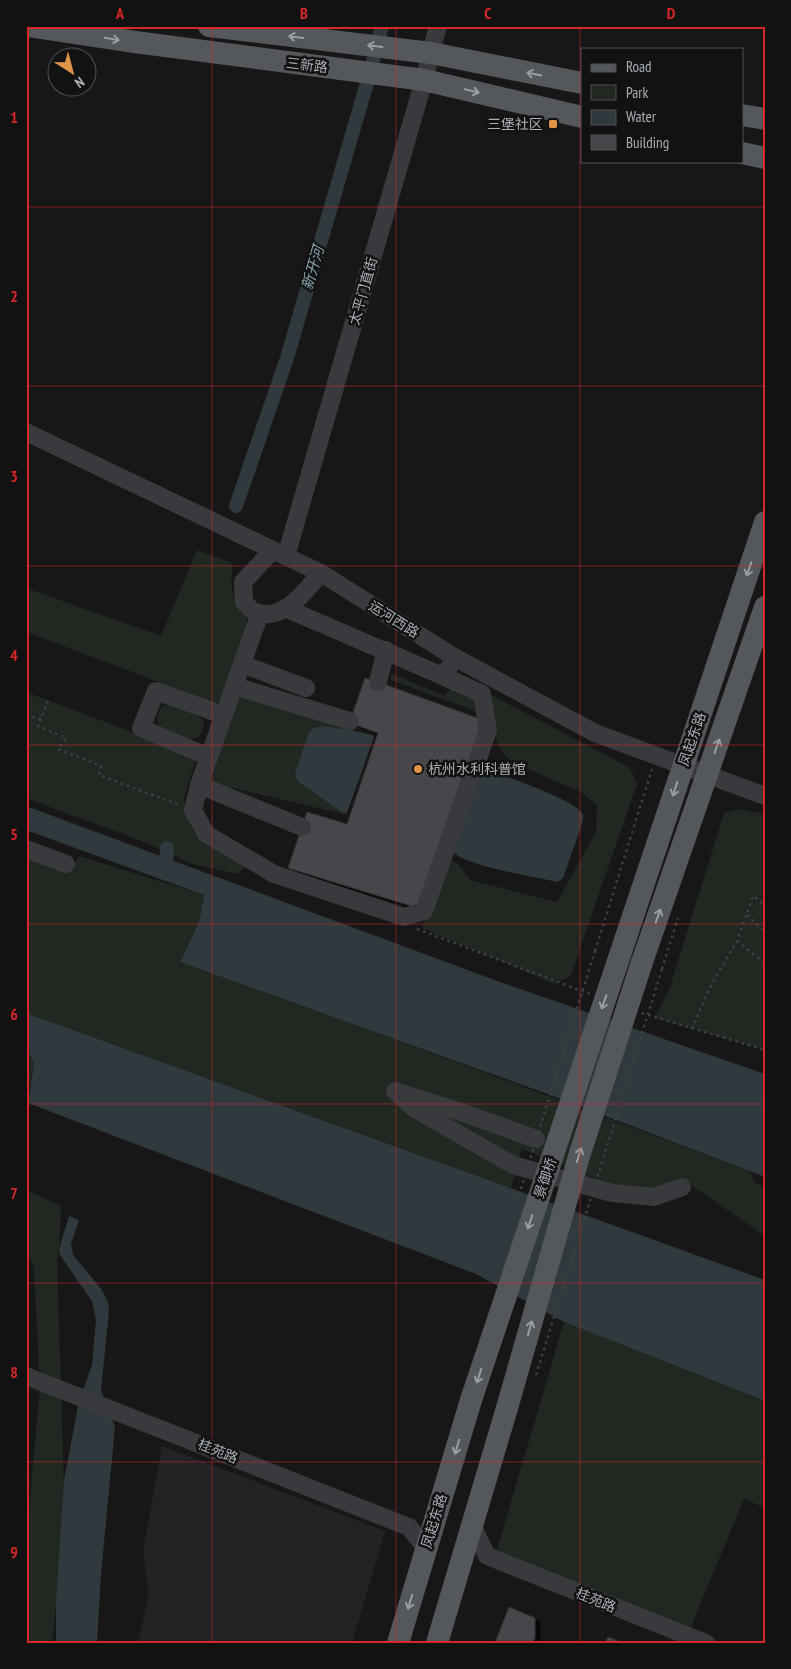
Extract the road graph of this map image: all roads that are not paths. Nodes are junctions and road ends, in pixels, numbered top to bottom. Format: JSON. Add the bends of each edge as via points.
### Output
{"nodes":[{"id":1,"x":29,"y":26,"type":"edge"},
{"id":2,"x":209,"y":26,"type":"edge"},
{"id":3,"x":438,"y":26,"type":"edge"},
{"id":4,"x":431,"y":53,"type":"junction"},
{"id":5,"x":424,"y":80,"type":"junction"},
{"id":6,"x":581,"y":83,"type":"edge"},
{"id":7,"x":744,"y":115,"type":"edge"},
{"id":8,"x":581,"y":117,"type":"edge"},
{"id":9,"x":765,"y":119,"type":"edge"},
{"id":10,"x":744,"y":153,"type":"edge"},
{"id":11,"x":765,"y":158,"type":"edge"},
{"id":12,"x":26,"y":432,"type":"edge"},
{"id":13,"x":765,"y":522,"type":"edge"},
{"id":14,"x":280,"y":553,"type":"junction"},
{"id":15,"x":321,"y":573,"type":"junction"},
{"id":16,"x":765,"y":607,"type":"edge"},
{"id":17,"x":285,"y":608,"type":"junction"},
{"id":18,"x":260,"y":613,"type":"junction"},
{"id":19,"x":386,"y":650,"type":"junction"},
{"id":20,"x":454,"y":657,"type":"junction"},
{"id":21,"x":242,"y":664,"type":"junction"},
{"id":22,"x":445,"y":677,"type":"junction"},
{"id":23,"x":378,"y":682,"type":"dead end"},
{"id":24,"x":234,"y":686,"type":"junction"},
{"id":25,"x":306,"y":688,"type":"dead end"},
{"id":26,"x":224,"y":716,"type":"junction"},
{"id":27,"x":350,"y":721,"type":"dead end"},
{"id":28,"x":209,"y":757,"type":"junction"},
{"id":29,"x":683,"y":765,"type":"junction"},
{"id":30,"x":707,"y":774,"type":"junction"},
{"id":31,"x":199,"y":785,"type":"junction"},
{"id":32,"x":765,"y":796,"type":"edge"},
{"id":33,"x":302,"y":827,"type":"dead end"},
{"id":34,"x":26,"y":849,"type":"edge"},
{"id":35,"x":66,"y":864,"type":"dead end"},
{"id":36,"x":620,"y":955,"type":"joint"},
{"id":37,"x":652,"y":965,"type":"joint"},
{"id":38,"x":536,"y":1139,"type":"dead end"},
{"id":39,"x":682,"y":1187,"type":"dead end"},
{"id":40,"x":26,"y":1376,"type":"edge"},
{"id":41,"x":471,"y":1400,"type":"joint"},
{"id":42,"x":437,"y":1511,"type":"junction"},
{"id":43,"x":472,"y":1525,"type":"junction"},
{"id":44,"x":409,"y":1526,"type":"junction"},
{"id":45,"x":426,"y":1548,"type":"junction"},
{"id":46,"x":487,"y":1556,"type":"junction"},
{"id":47,"x":459,"y":1568,"type":"junction"},
{"id":48,"x":398,"y":1643,"type":"edge"},
{"id":49,"x":437,"y":1643,"type":"edge"},
{"id":50,"x":706,"y":1643,"type":"edge"}],
"edges":[{"from":1,"to":5,"type":"main road","name":"三新路","one_way":true},
{"from":4,"to":2,"type":"main road","name":"三新路","one_way":true},
{"from":3,"to":4,"type":"street","name":"太平门直街"},
{"from":4,"to":5,"type":"street","name":"太平门直街"},
{"from":6,"to":4,"type":"main road","name":"三新路","one_way":true},
{"from":5,"to":8,"type":"main road","name":"三新路","one_way":true},
{"from":5,"to":14,"type":"street","name":"太平门直街"},
{"from":7,"to":9,"type":"main road"},
{"from":10,"to":11,"type":"main road"},
{"from":12,"to":14,"type":"street","name":"运河西路"},
{"from":13,"to":29,"type":"main road","name":"凤起东路","one_way":true},
{"from":14,"to":15,"type":"street","name":"运河西路"},
{"from":14,"to":18,"type":"street","via":[[243,582],[244,602]]},
{"from":15,"to":17,"type":"street","via":[[291,606]]},
{"from":15,"to":20,"type":"street","name":"运河西路"},
{"from":30,"to":16,"type":"main road","name":"凤起东路","one_way":true},
{"from":17,"to":18,"type":"street","via":[[268,614]]},
{"from":17,"to":19,"type":"street"},
{"from":18,"to":21,"type":"street"},
{"from":19,"to":22,"type":"street"},
{"from":19,"to":23,"type":"street"},
{"from":20,"to":22,"type":"street"},
{"from":20,"to":29,"type":"street","name":"运河西路","via":[[595,733]]},
{"from":21,"to":24,"type":"street"},
{"from":21,"to":25,"type":"street"},
{"from":22,"to":31,"type":"street","via":[[482,694],[488,730],[424,911],[404,917],[274,874],[206,834],[192,810]]},
{"from":24,"to":26,"type":"street"},
{"from":24,"to":27,"type":"street"},
{"from":26,"to":28,"type":"street"},
{"from":26,"to":28,"type":"street","via":[[156,691],[141,728]]},
{"from":28,"to":31,"type":"street"},
{"from":29,"to":30,"type":"street","name":"运河西路"},
{"from":29,"to":36,"type":"main road","name":"凤起东路","one_way":true},
{"from":30,"to":32,"type":"street","name":"运河西路"},
{"from":37,"to":30,"type":"main road","name":"凤起东路","one_way":true},
{"from":31,"to":33,"type":"street"},
{"from":34,"to":35,"type":"street"},
{"from":36,"to":41,"type":"main road","name":"景御桥","one_way":true,"bridge":true},
{"from":43,"to":37,"type":"main road","name":"景御桥","one_way":true,"bridge":true,"via":[[580,1153]]},
{"from":38,"to":39,"type":"street","via":[[395,1091],[415,1109],[513,1165],[612,1193],[654,1197]]},
{"from":40,"to":44,"type":"street","name":"桂苑路"},
{"from":41,"to":42,"type":"main road","name":"凤起东路","one_way":true},
{"from":42,"to":44,"type":"street"},
{"from":42,"to":45,"type":"main road","name":"凤起东路"},
{"from":43,"to":46,"type":"street"},
{"from":43,"to":47,"type":"main road"},
{"from":44,"to":45,"type":"street"},
{"from":45,"to":48,"type":"main road","name":"凤起东路","one_way":true},
{"from":46,"to":47,"type":"street"},
{"from":46,"to":50,"type":"street","name":"桂苑路"},
{"from":47,"to":49,"type":"main road"}]}
